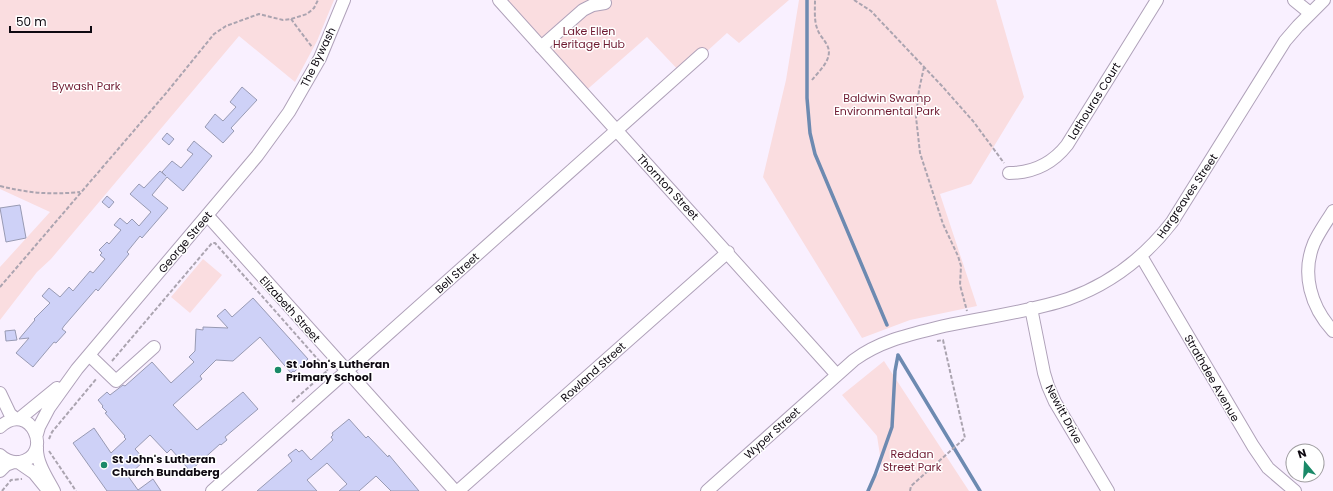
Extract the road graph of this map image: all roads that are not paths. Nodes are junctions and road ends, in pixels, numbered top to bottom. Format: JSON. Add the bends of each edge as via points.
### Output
{"nodes":[{"id":1,"x":344,"y":0,"type":"edge"},
{"id":2,"x":499,"y":0,"type":"edge"},
{"id":3,"x":1157,"y":0,"type":"edge"},
{"id":4,"x":1294,"y":0,"type":"edge"},
{"id":5,"x":1324,"y":0,"type":"edge"},
{"id":6,"x":605,"y":4,"type":"dead end"},
{"id":7,"x":1310,"y":13,"type":"junction"},
{"id":8,"x":541,"y":47,"type":"junction"},
{"id":9,"x":702,"y":54,"type":"dead end"},
{"id":10,"x":289,"y":112,"type":"joint"},
{"id":11,"x":616,"y":131,"type":"junction"},
{"id":12,"x":1009,"y":173,"type":"road end"},
{"id":13,"x":1333,"y":211,"type":"edge"},
{"id":14,"x":207,"y":216,"type":"junction"},
{"id":15,"x":728,"y":252,"type":"junction"},
{"id":16,"x":1141,"y":256,"type":"junction"},
{"id":17,"x":1031,"y":308,"type":"junction"},
{"id":18,"x":1333,"y":331,"type":"edge"},
{"id":19,"x":154,"y":347,"type":"dead end"},
{"id":20,"x":89,"y":355,"type":"junction"},
{"id":21,"x":77,"y":369,"type":"junction"},
{"id":22,"x":347,"y":372,"type":"junction"},
{"id":23,"x":837,"y":375,"type":"junction"},
{"id":24,"x":0,"y":393,"type":"edge"},
{"id":25,"x":18,"y":419,"type":"junction"},
{"id":26,"x":0,"y":427,"type":"edge"},
{"id":27,"x":42,"y":443,"type":"junction"},
{"id":28,"x":0,"y":455,"type":"edge"},
{"id":29,"x":16,"y":462,"type":"junction"},
{"id":30,"x":0,"y":471,"type":"edge"},
{"id":31,"x":49,"y":491,"type":"edge"},
{"id":32,"x":54,"y":491,"type":"edge"},
{"id":33,"x":212,"y":491,"type":"edge"},
{"id":34,"x":455,"y":491,"type":"edge"},
{"id":35,"x":458,"y":491,"type":"edge"},
{"id":36,"x":707,"y":491,"type":"edge"},
{"id":37,"x":1108,"y":491,"type":"edge"},
{"id":38,"x":1295,"y":491,"type":"edge"}],
"edges":[{"from":1,"to":10,"type":"street","name":"The Bywash","via":[[320,58]]},
{"from":2,"to":8,"type":"street","name":"Thornton Street"},
{"from":3,"to":12,"type":"street","name":"Lathouras Court","via":[[1060,154],[1031,171]]},
{"from":4,"to":7,"type":"street"},
{"from":5,"to":7,"type":"street","name":"Hargreaves Street"},
{"from":6,"to":8,"type":"street","via":[[593,5],[583,10]]},
{"from":7,"to":16,"type":"street","name":"Hargreaves Street","via":[[1285,41],[1172,222],[1159,240]]},
{"from":8,"to":11,"type":"street","name":"Thornton Street"},
{"from":9,"to":11,"type":"street","name":"Bell Street"},
{"from":10,"to":14,"type":"street","name":"George Street","via":[[257,156]]},
{"from":11,"to":15,"type":"street","name":"Thornton Street"},
{"from":11,"to":22,"type":"street","name":"Bell Street"},
{"from":13,"to":18,"type":"street","via":[[1314,242],[1308,270],[1314,304]]},
{"from":14,"to":20,"type":"street","name":"George Street"},
{"from":14,"to":22,"type":"street","name":"Elizabeth Street"},
{"from":15,"to":23,"type":"street","name":"Thornton Street"},
{"from":15,"to":35,"type":"street","name":"Rowland Street"},
{"from":16,"to":17,"type":"street","name":"Hargreaves Street","via":[[1122,271],[1089,290]]},
{"from":16,"to":38,"type":"street","name":"Strathdee Avenue","via":[[1253,446],[1268,468]]},
{"from":17,"to":23,"type":"street","name":"Hargreaves Street","via":[[895,338],[854,360]]},
{"from":17,"to":37,"type":"street","name":"Newitt Drive","via":[[1048,386]]},
{"from":19,"to":20,"type":"street","via":[[116,381]]},
{"from":20,"to":21,"type":"street","name":"George Street"},
{"from":21,"to":25,"type":"street","name":"George Street","via":[[52,393]]},
{"from":21,"to":27,"type":"street","name":"George Street","via":[[49,408],[39,427]]},
{"from":22,"to":33,"type":"street","name":"Bell Street"},
{"from":22,"to":34,"type":"street","name":"Elizabeth Street"},
{"from":23,"to":36,"type":"street","name":"Wyper Street"},
{"from":24,"to":25,"type":"street","via":[[10,414]]},
{"from":25,"to":26,"type":"street","name":"George Street","via":[[10,420]]},
{"from":25,"to":27,"type":"street","via":[[30,424]]},
{"from":27,"to":29,"type":"street","via":[[30,457]]},
{"from":27,"to":32,"type":"street","via":[[36,452]]},
{"from":28,"to":29,"type":"street"},
{"from":29,"to":30,"type":"street","via":[[6,465]]},
{"from":29,"to":31,"type":"street","via":[[34,473]]}]}
